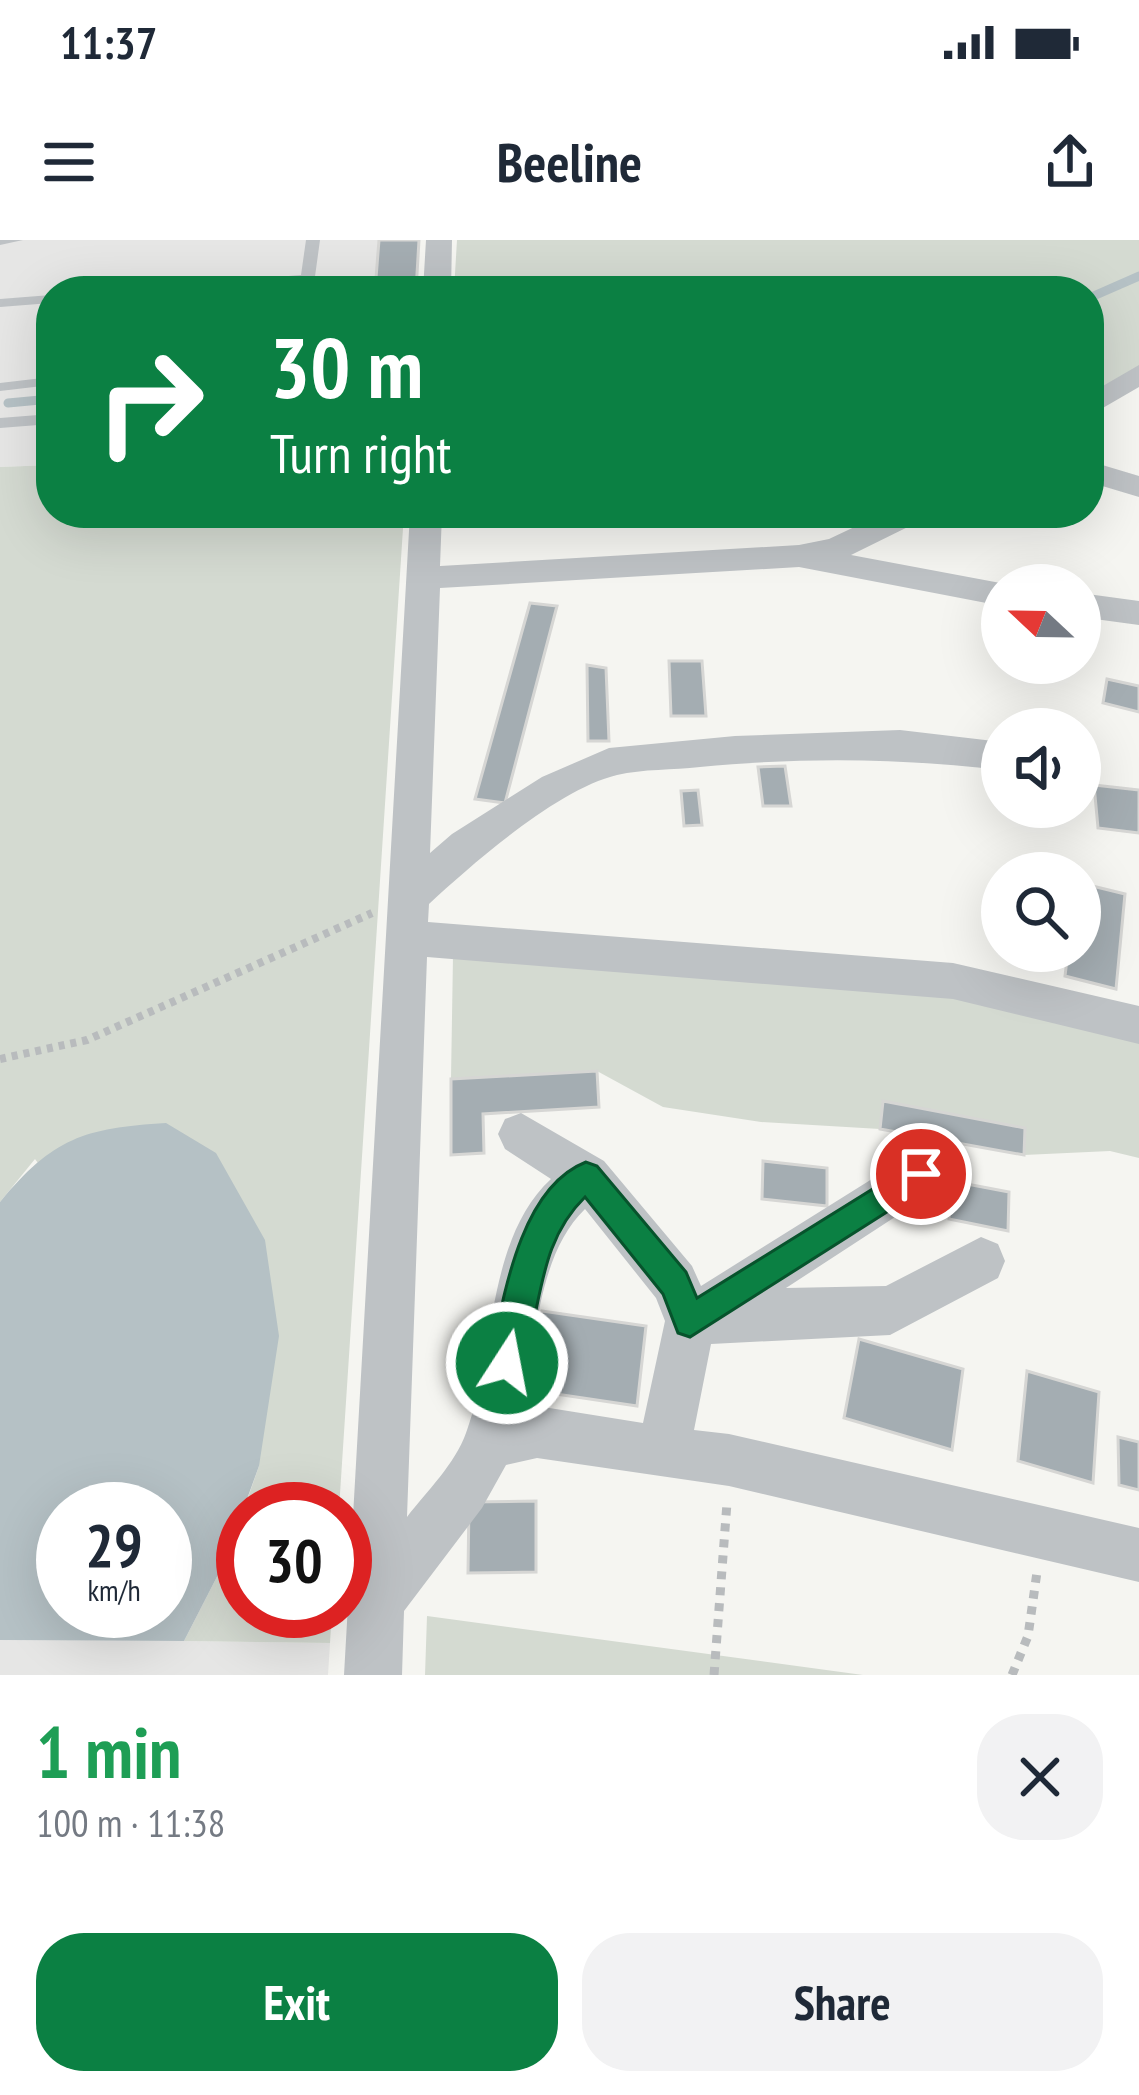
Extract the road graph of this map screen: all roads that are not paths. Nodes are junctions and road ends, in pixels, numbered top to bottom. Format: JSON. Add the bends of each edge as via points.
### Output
{"nodes":[{"id":1,"x":16,"y":240,"type":"edge"},
{"id":2,"x":313,"y":240,"type":"edge"},
{"id":3,"x":439,"y":240,"type":"edge"},
{"id":4,"x":0,"y":241,"type":"edge"},
{"id":5,"x":308,"y":276,"type":"edge"},
{"id":6,"x":437,"y":276,"type":"edge"},
{"id":7,"x":36,"y":300,"type":"edge"},
{"id":8,"x":0,"y":303,"type":"edge"},
{"id":9,"x":1139,"y":374,"type":"edge"},
{"id":10,"x":36,"y":383,"type":"edge"},
{"id":11,"x":0,"y":387,"type":"edge"},
{"id":12,"x":1104,"y":397,"type":"edge"},
{"id":13,"x":36,"y":420,"type":"edge"},
{"id":14,"x":0,"y":423,"type":"edge"},
{"id":15,"x":1104,"y":475,"type":"edge"},
{"id":16,"x":1139,"y":488,"type":"edge"},
{"id":17,"x":425,"y":528,"type":"edge"},
{"id":18,"x":880,"y":528,"type":"edge"},
{"id":19,"x":799,"y":556,"type":"junction"},
{"id":20,"x":423,"y":578,"type":"junction"},
{"id":21,"x":981,"y":591,"type":"edge"},
{"id":22,"x":1101,"y":608,"type":"edge"},
{"id":23,"x":1139,"y":614,"type":"edge"},
{"id":24,"x":981,"y":754,"type":"edge"},
{"id":25,"x":407,"y":918,"type":"junction"},
{"id":26,"x":1139,"y":1025,"type":"edge"},
{"id":27,"x":521,"y":1134,"type":"dead end"},
{"id":28,"x":921,"y":1174,"type":"dead end"},
{"id":29,"x":586,"y":1176,"type":"junction"},
{"id":30,"x":981,"y":1261,"type":"dead end"},
{"id":31,"x":690,"y":1321,"type":"junction"},
{"id":32,"x":490,"y":1443,"type":"junction"},
{"id":33,"x":663,"y":1453,"type":"junction"},
{"id":34,"x":1139,"y":1555,"type":"edge"},
{"id":35,"x":376,"y":1602,"type":"junction"},
{"id":36,"x":373,"y":1675,"type":"edge"}],
"edges":[{"from":1,"to":4,"type":"lane"},
{"from":2,"to":5,"type":"lane"},
{"from":3,"to":6,"type":"street"},
{"from":7,"to":8,"type":"lane"},
{"from":9,"to":12,"type":"street"},
{"from":10,"to":11,"type":"lane"},
{"from":13,"to":14,"type":"lane"},
{"from":15,"to":16,"type":"street"},
{"from":17,"to":20,"type":"street"},
{"from":18,"to":19,"type":"street"},
{"from":19,"to":20,"type":"street"},
{"from":19,"to":21,"type":"street"},
{"from":20,"to":25,"type":"street"},
{"from":22,"to":23,"type":"street"},
{"from":24,"to":25,"type":"street","via":[[900,744],[609,762],[466,845]]},
{"from":25,"to":26,"type":"street","via":[[953,981]]},
{"from":25,"to":35,"type":"street"},
{"from":27,"to":29,"type":"street"},
{"from":28,"to":31,"type":"street"},
{"from":29,"to":31,"type":"street","via":[[675,1283]]},
{"from":29,"to":32,"type":"street","via":[[550,1211],[523,1282]]},
{"from":30,"to":31,"type":"street","via":[[890,1310]]},
{"from":31,"to":33,"type":"street"},
{"from":32,"to":33,"type":"street","via":[[537,1432]]},
{"from":32,"to":35,"type":"street"},
{"from":33,"to":34,"type":"street","via":[[729,1460]]},
{"from":35,"to":36,"type":"street"}]}
